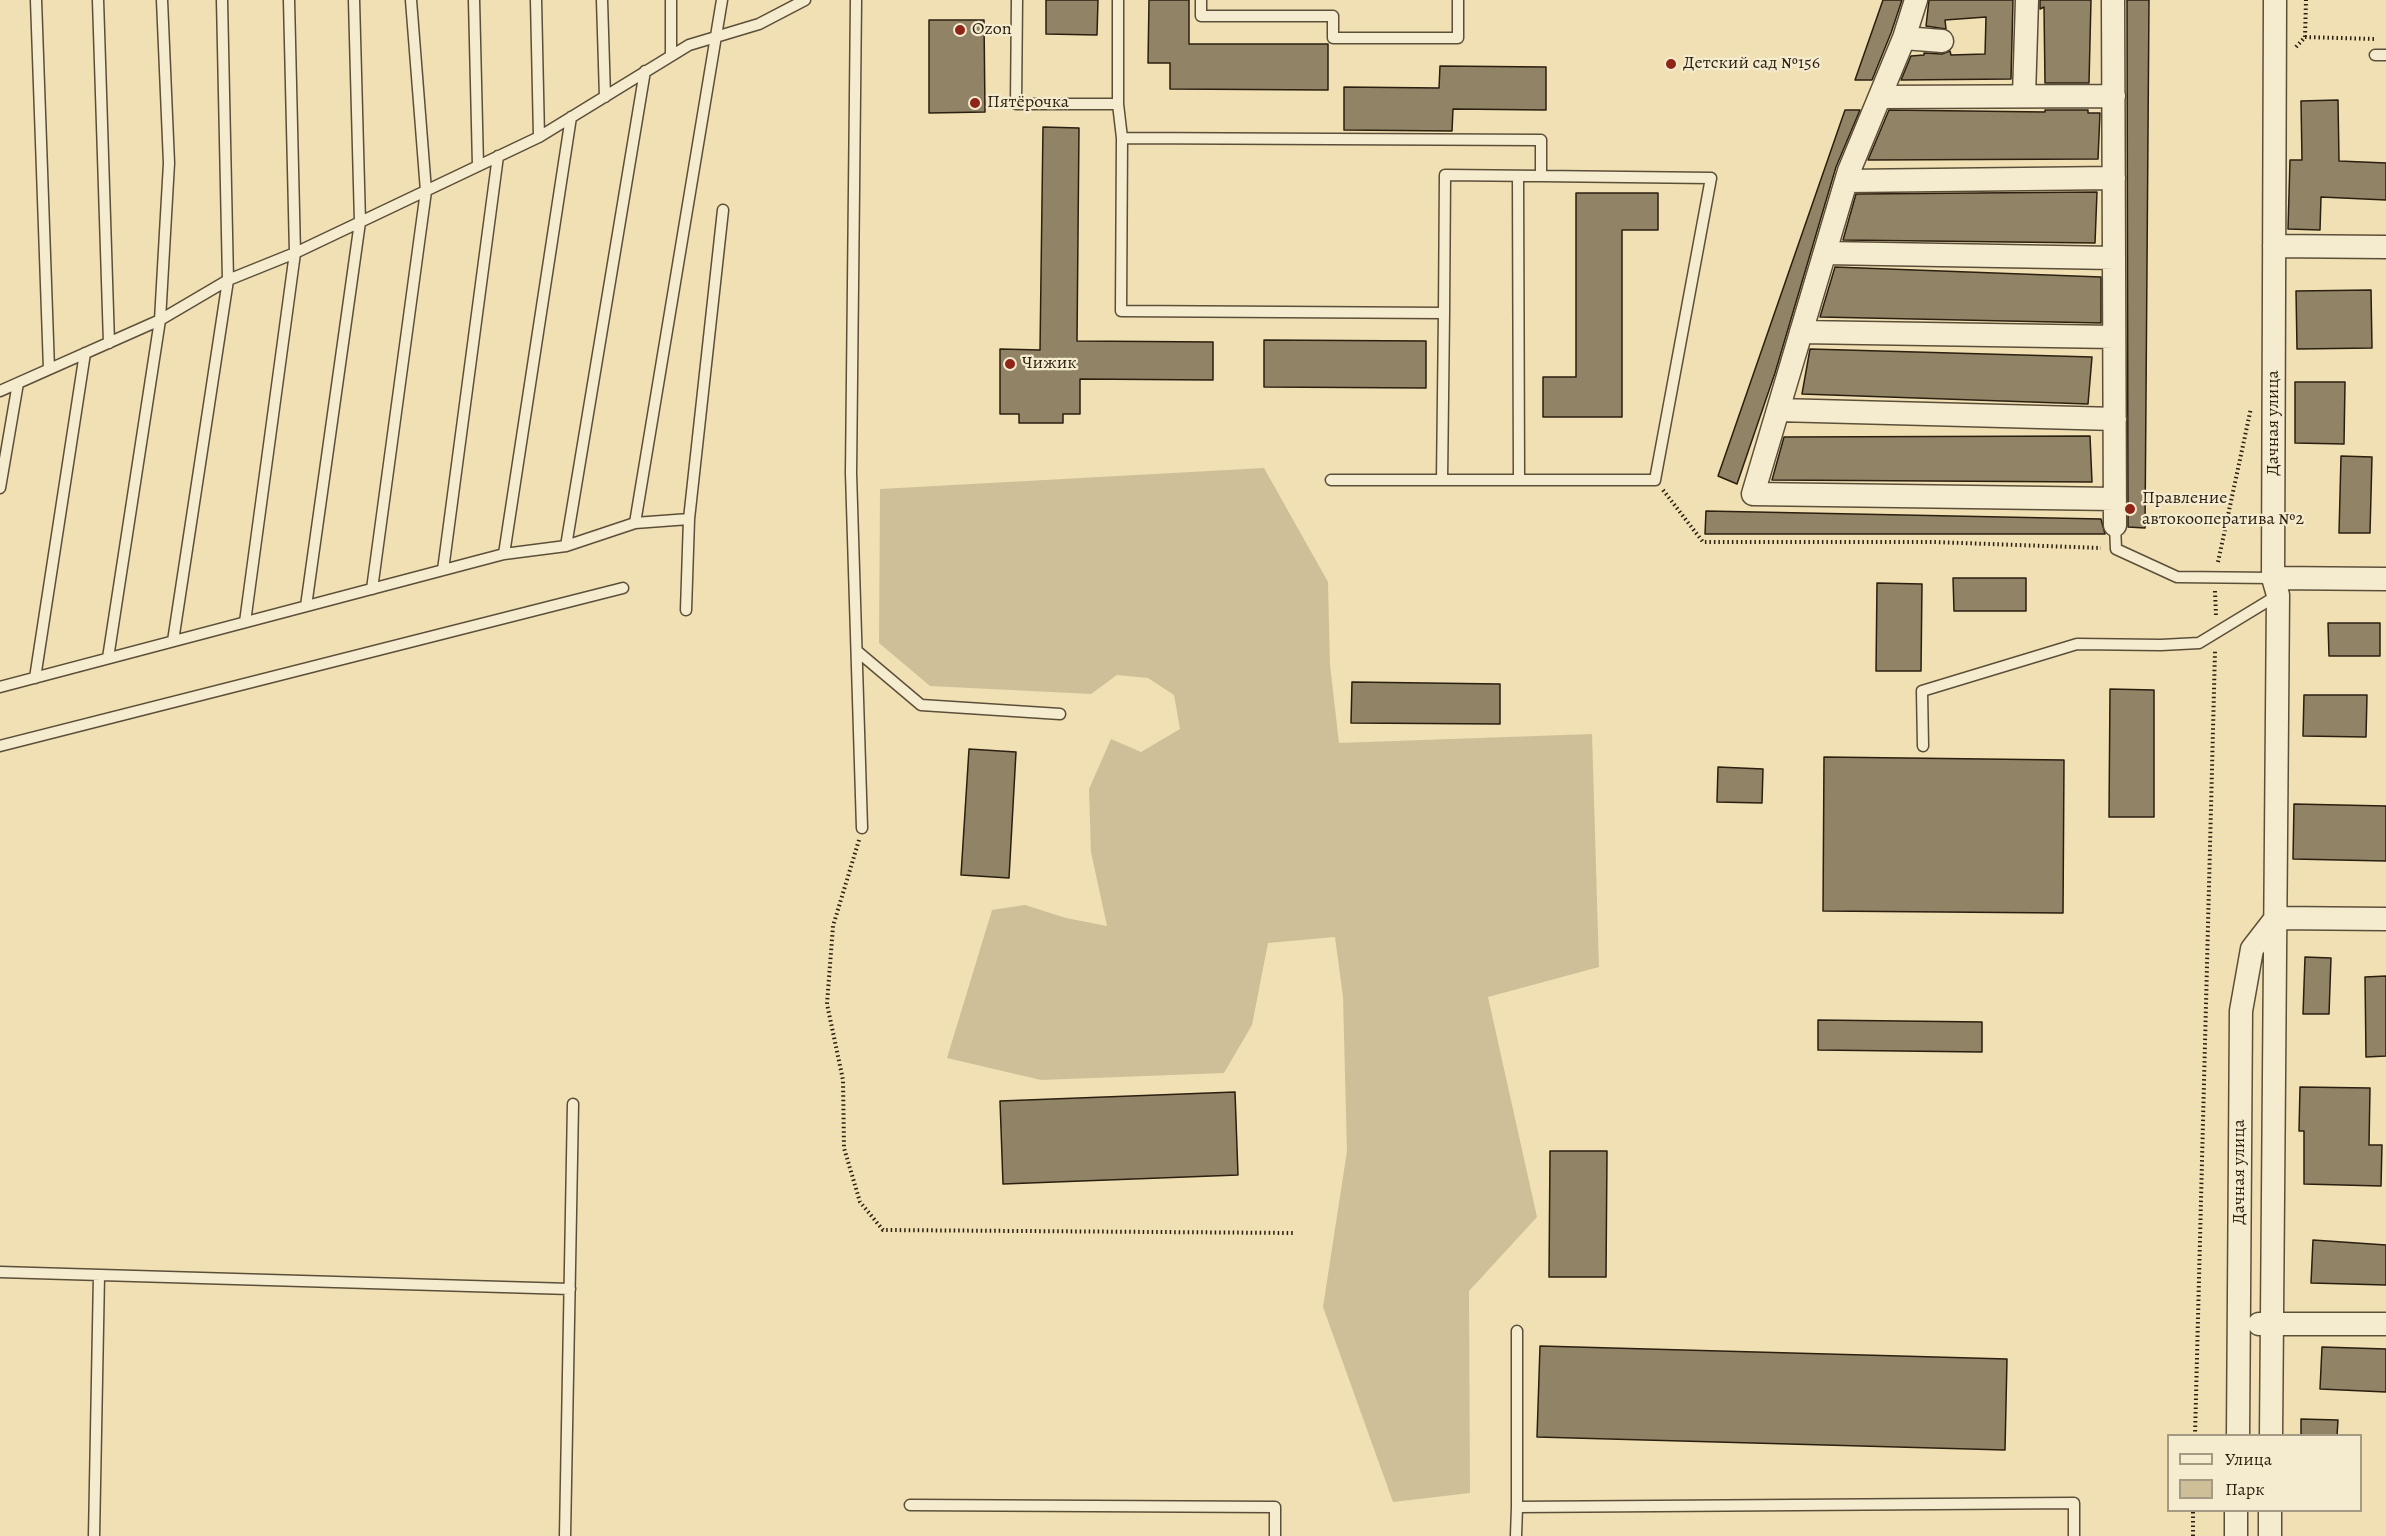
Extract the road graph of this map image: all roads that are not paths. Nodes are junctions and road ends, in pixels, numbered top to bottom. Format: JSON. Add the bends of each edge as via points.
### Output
{"nodes":[{"id":1,"x":36,"y":0,"type":"edge"},
{"id":2,"x":98,"y":0,"type":"edge"},
{"id":3,"x":162,"y":0,"type":"edge"},
{"id":4,"x":222,"y":0,"type":"edge"},
{"id":5,"x":288,"y":0,"type":"edge"},
{"id":6,"x":354,"y":0,"type":"edge"},
{"id":7,"x":411,"y":0,"type":"edge"},
{"id":8,"x":474,"y":0,"type":"edge"},
{"id":9,"x":536,"y":0,"type":"edge"},
{"id":10,"x":602,"y":0,"type":"edge"},
{"id":11,"x":671,"y":0,"type":"edge"},
{"id":12,"x":722,"y":0,"type":"edge"},
{"id":13,"x":805,"y":0,"type":"edge"},
{"id":14,"x":856,"y":0,"type":"edge"},
{"id":15,"x":1017,"y":0,"type":"edge"},
{"id":16,"x":1118,"y":0,"type":"edge"},
{"id":17,"x":1202,"y":0,"type":"edge"},
{"id":18,"x":1458,"y":0,"type":"edge"},
{"id":19,"x":1916,"y":0,"type":"edge"},
{"id":20,"x":2026,"y":0,"type":"edge"},
{"id":21,"x":2113,"y":0,"type":"edge"},
{"id":22,"x":2275,"y":0,"type":"edge"},
{"id":23,"x":714,"y":37,"type":"junction"},
{"id":24,"x":1904,"y":38,"type":"junction"},
{"id":25,"x":1942,"y":41,"type":"dead end"},
{"id":26,"x":671,"y":56,"type":"junction"},
{"id":27,"x":645,"y":71,"type":"junction"},
{"id":28,"x":2024,"y":96,"type":"junction"},
{"id":29,"x":2114,"y":96,"type":"junction"},
{"id":30,"x":605,"y":97,"type":"junction"},
{"id":31,"x":1880,"y":97,"type":"junction"},
{"id":32,"x":1118,"y":104,"type":"junction"},
{"id":33,"x":571,"y":117,"type":"junction"},
{"id":34,"x":539,"y":137,"type":"junction"},
{"id":35,"x":1122,"y":138,"type":"junction"},
{"id":36,"x":498,"y":156,"type":"junction"},
{"id":37,"x":478,"y":166,"type":"junction"},
{"id":38,"x":1518,"y":176,"type":"junction"},
{"id":39,"x":1541,"y":176,"type":"junction"},
{"id":40,"x":2114,"y":178,"type":"junction"},
{"id":41,"x":1846,"y":181,"type":"junction"},
{"id":42,"x":426,"y":190,"type":"junction"},
{"id":43,"x":723,"y":210,"type":"dead end"},
{"id":44,"x":360,"y":222,"type":"junction"},
{"id":45,"x":2274,"y":246,"type":"junction"},
{"id":46,"x":2386,"y":247,"type":"edge"},
{"id":47,"x":295,"y":253,"type":"junction"},
{"id":48,"x":1825,"y":253,"type":"junction"},
{"id":49,"x":2114,"y":258,"type":"junction"},
{"id":50,"x":228,"y":280,"type":"junction"},
{"id":51,"x":1444,"y":313,"type":"junction"},
{"id":52,"x":160,"y":320,"type":"junction"},
{"id":53,"x":1801,"y":332,"type":"junction"},
{"id":54,"x":2114,"y":337,"type":"junction"},
{"id":55,"x":109,"y":343,"type":"junction"},
{"id":56,"x":85,"y":354,"type":"junction"},
{"id":57,"x":49,"y":369,"type":"junction"},
{"id":58,"x":18,"y":383,"type":"junction"},
{"id":59,"x":0,"y":391,"type":"edge"},
{"id":60,"x":1778,"y":410,"type":"junction"},
{"id":61,"x":2115,"y":419,"type":"junction"},
{"id":62,"x":1331,"y":480,"type":"dead end"},
{"id":63,"x":1442,"y":480,"type":"junction"},
{"id":64,"x":1519,"y":480,"type":"junction"},
{"id":65,"x":0,"y":488,"type":"edge"},
{"id":66,"x":2115,"y":499,"type":"junction"},
{"id":67,"x":689,"y":519,"type":"junction"},
{"id":68,"x":635,"y":523,"type":"junction"},
{"id":69,"x":2115,"y":525,"type":"joint"},
{"id":70,"x":566,"y":546,"type":"junction"},
{"id":71,"x":504,"y":554,"type":"junction"},
{"id":72,"x":443,"y":570,"type":"junction"},
{"id":73,"x":2386,"y":579,"type":"edge"},
{"id":74,"x":2276,"y":586,"type":"junction"},
{"id":75,"x":623,"y":588,"type":"dead end"},
{"id":76,"x":372,"y":589,"type":"junction"},
{"id":77,"x":306,"y":606,"type":"junction"},
{"id":78,"x":686,"y":610,"type":"dead end"},
{"id":79,"x":245,"y":622,"type":"junction"},
{"id":80,"x":173,"y":641,"type":"junction"},
{"id":81,"x":857,"y":651,"type":"junction"},
{"id":82,"x":108,"y":658,"type":"junction"},
{"id":83,"x":35,"y":678,"type":"junction"},
{"id":84,"x":0,"y":687,"type":"edge"},
{"id":85,"x":1060,"y":714,"type":"dead end"},
{"id":86,"x":0,"y":746,"type":"edge"},
{"id":87,"x":1923,"y":746,"type":"dead end"},
{"id":88,"x":862,"y":828,"type":"road end"},
{"id":89,"x":2276,"y":918,"type":"junction"},
{"id":90,"x":2386,"y":919,"type":"edge"},
{"id":91,"x":573,"y":1104,"type":"dead end"},
{"id":92,"x":0,"y":1272,"type":"edge"},
{"id":93,"x":99,"y":1275,"type":"junction"},
{"id":94,"x":570,"y":1289,"type":"junction"},
{"id":95,"x":2240,"y":1324,"type":"junction"},
{"id":96,"x":2272,"y":1324,"type":"junction"},
{"id":97,"x":2386,"y":1324,"type":"edge"},
{"id":98,"x":1517,"y":1331,"type":"dead end"},
{"id":99,"x":2238,"y":1434,"type":"edge"},
{"id":100,"x":2271,"y":1434,"type":"edge"},
{"id":101,"x":910,"y":1505,"type":"dead end"},
{"id":102,"x":1516,"y":1507,"type":"junction"},
{"id":103,"x":2236,"y":1512,"type":"edge"},
{"id":104,"x":2270,"y":1512,"type":"edge"},
{"id":105,"x":94,"y":1536,"type":"edge"},
{"id":106,"x":565,"y":1536,"type":"edge"},
{"id":107,"x":1275,"y":1536,"type":"edge"},
{"id":108,"x":1516,"y":1536,"type":"edge"},
{"id":109,"x":2074,"y":1536,"type":"edge"},
{"id":110,"x":2236,"y":1536,"type":"edge"},
{"id":111,"x":2270,"y":1536,"type":"edge"}],
"edges":[{"from":1,"to":57,"type":"lane"},
{"from":2,"to":55,"type":"lane"},
{"from":3,"to":52,"type":"lane","via":[[169,163]]},
{"from":4,"to":50,"type":"lane"},
{"from":5,"to":47,"type":"lane"},
{"from":6,"to":44,"type":"lane"},
{"from":7,"to":42,"type":"lane"},
{"from":8,"to":37,"type":"lane"},
{"from":9,"to":34,"type":"lane"},
{"from":10,"to":30,"type":"lane"},
{"from":11,"to":26,"type":"lane"},
{"from":12,"to":23,"type":"lane"},
{"from":13,"to":23,"type":"lane","via":[[759,24]]},
{"from":14,"to":81,"type":"lane","via":[[851,473]]},
{"from":15,"to":32,"type":"lane","via":[[1017,104]]},
{"from":16,"to":32,"type":"lane"},
{"from":17,"to":18,"type":"lane","via":[[1202,16],[1333,16],[1333,38],[1458,38]]},
{"from":19,"to":24,"type":"street"},
{"from":20,"to":28,"type":"street"},
{"from":21,"to":29,"type":"street"},
{"from":22,"to":45,"type":"street","name":"Дачная улица"},
{"from":23,"to":26,"type":"lane"},
{"from":23,"to":68,"type":"lane"},
{"from":24,"to":25,"type":"street"},
{"from":24,"to":31,"type":"street"},
{"from":26,"to":27,"type":"lane"},
{"from":27,"to":30,"type":"lane"},
{"from":27,"to":70,"type":"lane"},
{"from":28,"to":29,"type":"street"},
{"from":28,"to":31,"type":"street"},
{"from":29,"to":40,"type":"street"},
{"from":30,"to":33,"type":"lane"},
{"from":31,"to":41,"type":"street"},
{"from":32,"to":35,"type":"lane"},
{"from":33,"to":34,"type":"lane"},
{"from":33,"to":71,"type":"lane"},
{"from":34,"to":36,"type":"lane"},
{"from":35,"to":39,"type":"lane","via":[[1541,140]]},
{"from":35,"to":51,"type":"lane","via":[[1121,311]]},
{"from":36,"to":37,"type":"lane"},
{"from":36,"to":72,"type":"lane"},
{"from":37,"to":42,"type":"lane"},
{"from":38,"to":39,"type":"lane"},
{"from":38,"to":51,"type":"lane","via":[[1445,176]]},
{"from":38,"to":64,"type":"lane"},
{"from":39,"to":64,"type":"lane","via":[[1711,178],[1656,480]]},
{"from":40,"to":41,"type":"street"},
{"from":40,"to":49,"type":"street"},
{"from":41,"to":48,"type":"street"},
{"from":42,"to":44,"type":"lane"},
{"from":42,"to":76,"type":"lane"},
{"from":43,"to":67,"type":"lane"},
{"from":44,"to":47,"type":"lane"},
{"from":44,"to":77,"type":"lane"},
{"from":45,"to":46,"type":"street"},
{"from":45,"to":74,"type":"street","name":"Дачная улица"},
{"from":47,"to":50,"type":"lane"},
{"from":47,"to":79,"type":"lane"},
{"from":48,"to":49,"type":"street"},
{"from":48,"to":53,"type":"street"},
{"from":49,"to":54,"type":"street"},
{"from":50,"to":52,"type":"lane"},
{"from":50,"to":80,"type":"lane"},
{"from":51,"to":63,"type":"lane"},
{"from":52,"to":55,"type":"lane"},
{"from":52,"to":82,"type":"lane"},
{"from":53,"to":54,"type":"street"},
{"from":53,"to":60,"type":"street"},
{"from":54,"to":61,"type":"street"},
{"from":55,"to":56,"type":"lane"},
{"from":56,"to":57,"type":"lane"},
{"from":56,"to":83,"type":"lane"},
{"from":57,"to":58,"type":"lane"},
{"from":58,"to":59,"type":"lane"},
{"from":58,"to":65,"type":"lane"},
{"from":60,"to":61,"type":"street"},
{"from":60,"to":66,"type":"street","via":[[1753,494]]},
{"from":61,"to":66,"type":"street"},
{"from":62,"to":63,"type":"lane"},
{"from":63,"to":64,"type":"lane"},
{"from":66,"to":69,"type":"street"},
{"from":67,"to":68,"type":"lane"},
{"from":67,"to":78,"type":"lane"},
{"from":68,"to":70,"type":"lane"},
{"from":69,"to":74,"type":"lane","via":[[2116,549],[2176,577],[2215,577]]},
{"from":70,"to":71,"type":"lane"},
{"from":71,"to":72,"type":"lane"},
{"from":72,"to":76,"type":"lane"},
{"from":73,"to":74,"type":"street"},
{"from":74,"to":87,"type":"lane","via":[[2199,643],[2077,644],[1922,691]]},
{"from":74,"to":89,"type":"street","name":"Дачная улица"},
{"from":75,"to":86,"type":"lane"},
{"from":76,"to":77,"type":"lane"},
{"from":77,"to":79,"type":"lane"},
{"from":79,"to":80,"type":"lane"},
{"from":80,"to":82,"type":"lane"},
{"from":81,"to":85,"type":"lane","via":[[921,705]]},
{"from":81,"to":88,"type":"lane"},
{"from":82,"to":83,"type":"lane"},
{"from":83,"to":84,"type":"lane"},
{"from":89,"to":90,"type":"street"},
{"from":89,"to":95,"type":"street","name":"Дачная улица","via":[[2252,950],[2241,1011]]},
{"from":89,"to":96,"type":"street","name":"Дачная улица"},
{"from":91,"to":94,"type":"lane"},
{"from":92,"to":93,"type":"lane"},
{"from":93,"to":94,"type":"lane"},
{"from":93,"to":105,"type":"lane"},
{"from":94,"to":106,"type":"lane"},
{"from":95,"to":96,"type":"street"},
{"from":95,"to":99,"type":"street","name":"Дачная улица"},
{"from":96,"to":97,"type":"street"},
{"from":96,"to":100,"type":"street","name":"Дачная улица"},
{"from":98,"to":102,"type":"lane"},
{"from":101,"to":107,"type":"lane","via":[[1275,1507]]},
{"from":102,"to":108,"type":"lane"},
{"from":102,"to":109,"type":"lane","via":[[2074,1503]]},
{"from":103,"to":110,"type":"street"},
{"from":104,"to":111,"type":"street"}]}
